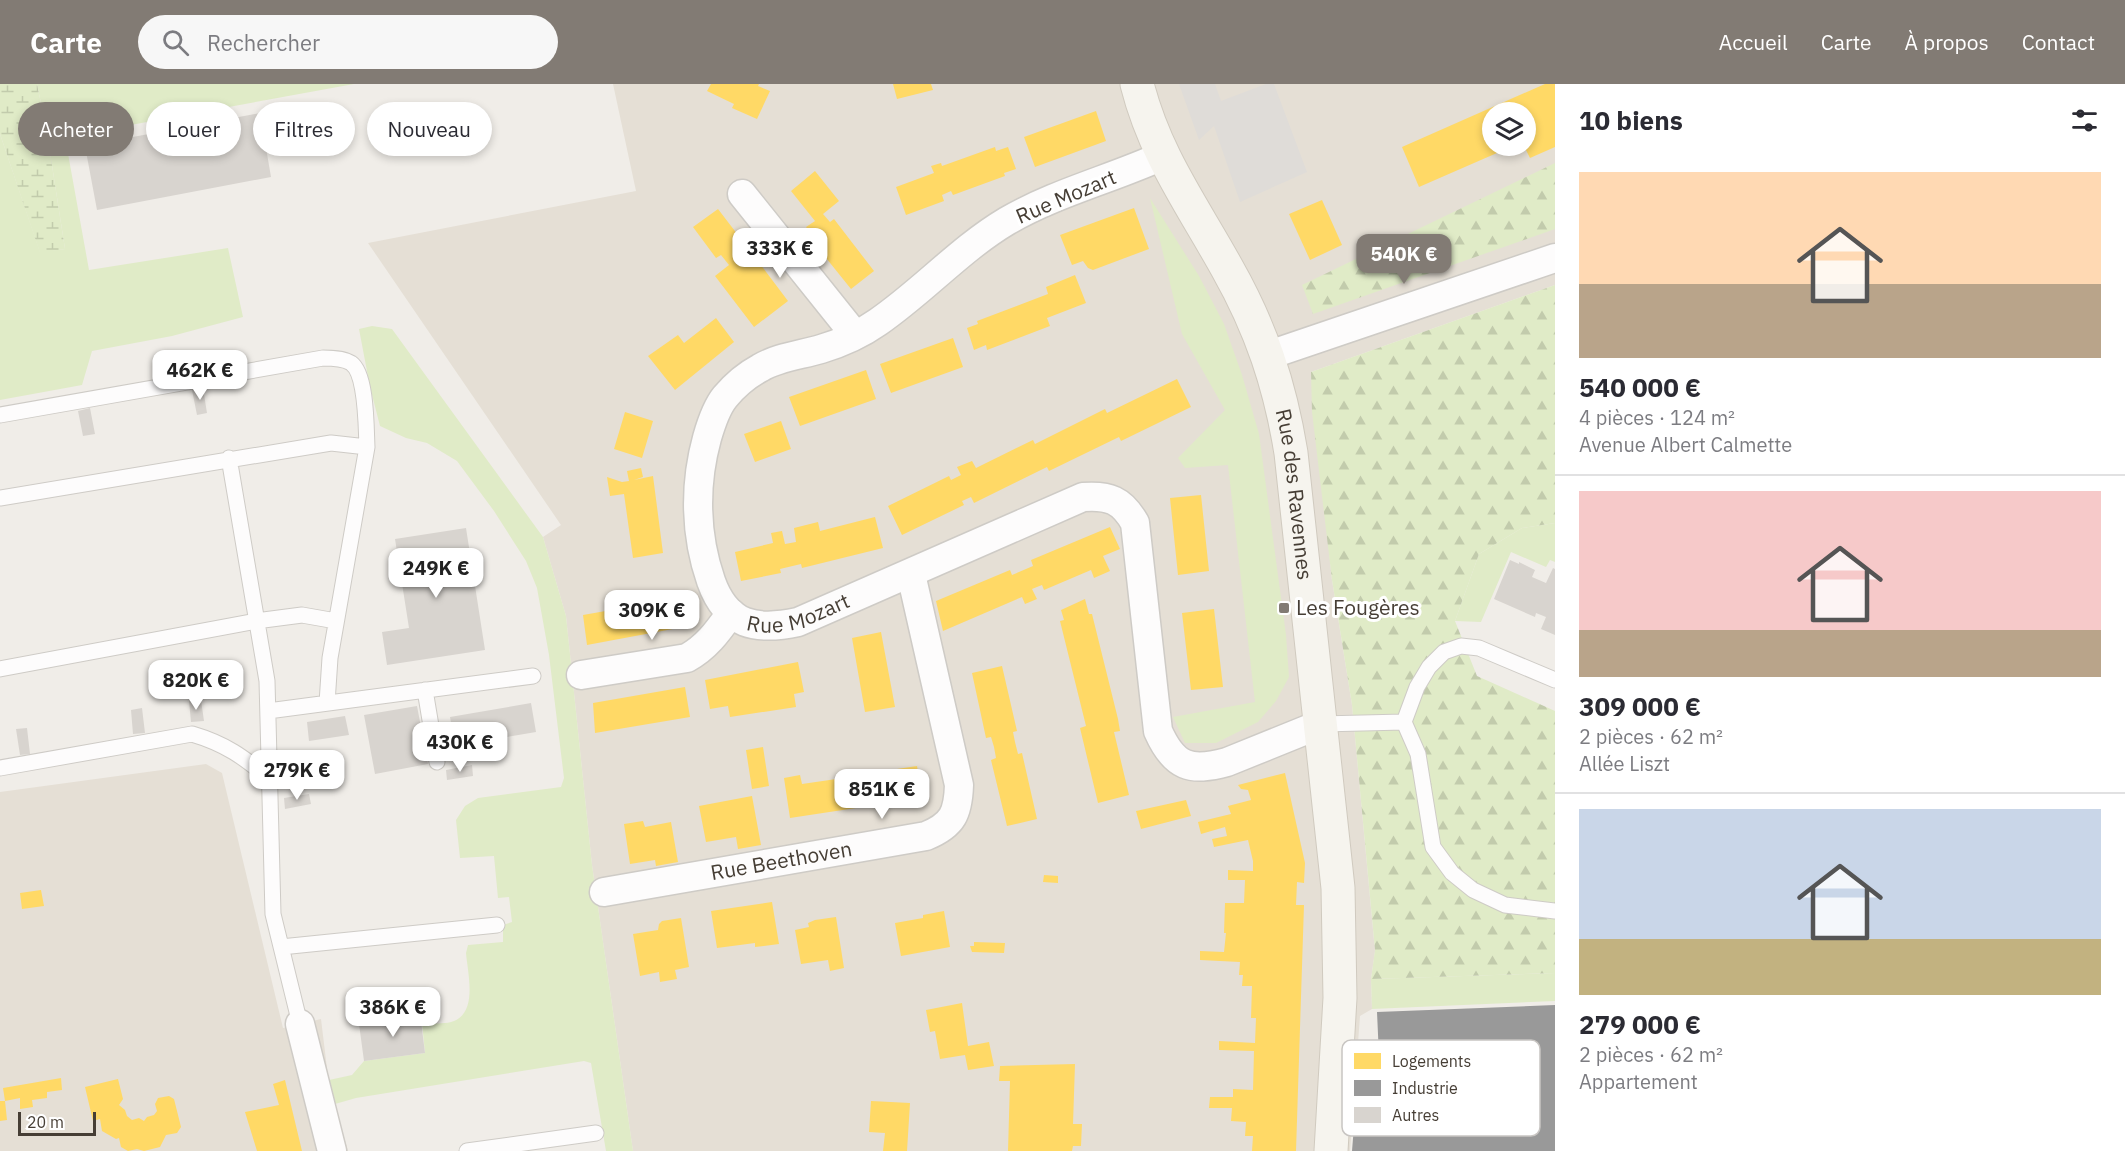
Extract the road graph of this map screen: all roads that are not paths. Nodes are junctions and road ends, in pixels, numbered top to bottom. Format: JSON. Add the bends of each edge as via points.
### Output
{"nodes":[{"id":1,"x":1137,"y":84,"type":"edge"},
{"id":2,"x":1162,"y":156,"type":"junction"},
{"id":3,"x":742,"y":194,"type":"dead end"},
{"id":4,"x":1555,"y":258,"type":"edge"},
{"id":5,"x":855,"y":335,"type":"junction"},
{"id":6,"x":1269,"y":355,"type":"junction"},
{"id":7,"x":0,"y":415,"type":"edge"},
{"id":8,"x":367,"y":447,"type":"junction"},
{"id":9,"x":229,"y":458,"type":"junction"},
{"id":10,"x":0,"y":498,"type":"edge"},
{"id":11,"x":911,"y":574,"type":"junction"},
{"id":12,"x":730,"y":614,"type":"junction"},
{"id":13,"x":256,"y":621,"type":"junction"},
{"id":14,"x":336,"y":621,"type":"junction"},
{"id":15,"x":0,"y":669,"type":"edge"},
{"id":16,"x":581,"y":675,"type":"dead end"},
{"id":17,"x":533,"y":676,"type":"dead end"},
{"id":18,"x":1555,"y":680,"type":"edge"},
{"id":19,"x":425,"y":690,"type":"junction"},
{"id":20,"x":327,"y":703,"type":"junction"},
{"id":21,"x":268,"y":711,"type":"junction"},
{"id":22,"x":1404,"y":722,"type":"junction"},
{"id":23,"x":1321,"y":724,"type":"junction"},
{"id":24,"x":437,"y":762,"type":"dead end"},
{"id":25,"x":0,"y":768,"type":"edge"},
{"id":26,"x":269,"y":778,"type":"junction"},
{"id":27,"x":604,"y":892,"type":"dead end"},
{"id":28,"x":1555,"y":911,"type":"edge"},
{"id":29,"x":497,"y":925,"type":"dead end"},
{"id":30,"x":281,"y":946,"type":"junction"},
{"id":31,"x":300,"y":1024,"type":"joint"},
{"id":32,"x":596,"y":1132,"type":"dead end"},
{"id":33,"x":332,"y":1151,"type":"edge"},
{"id":34,"x":467,"y":1151,"type":"edge"},
{"id":35,"x":1331,"y":1151,"type":"edge"}],
"edges":[{"from":1,"to":2,"type":"street","name":"Rue des Ravennes"},
{"from":2,"to":5,"type":"street","name":"Rue Mozart","via":[[1029,208],[943,268],[878,322]]},
{"from":2,"to":6,"type":"street","name":"Rue des Ravennes","via":[[1228,269]]},
{"from":3,"to":5,"type":"street"},
{"from":4,"to":6,"type":"street"},
{"from":5,"to":12,"type":"street","name":"Rue Mozart","via":[[760,368],[724,398],[711,424],[697,487],[701,536],[716,595]]},
{"from":6,"to":23,"type":"street","name":"Rue des Ravennes","via":[[1291,453]]},
{"from":7,"to":8,"type":"lane","via":[[322,358],[340,359],[352,363],[359,374]]},
{"from":8,"to":9,"type":"lane","via":[[331,442]]},
{"from":8,"to":14,"type":"lane"},
{"from":9,"to":10,"type":"lane"},
{"from":9,"to":13,"type":"lane"},
{"from":11,"to":12,"type":"street","name":"Rue Mozart","via":[[798,622],[757,626]]},
{"from":11,"to":23,"type":"street","name":"Rue Mozart","via":[[1083,497],[1100,496],[1116,501],[1135,523],[1158,731],[1165,748],[1178,761],[1194,767],[1211,766]]},
{"from":11,"to":27,"type":"street","name":"Rue Beethoven","via":[[959,785],[958,804],[951,821],[926,836]]},
{"from":12,"to":16,"type":"street","via":[[711,641],[687,658]]},
{"from":13,"to":14,"type":"lane","via":[[302,615]]},
{"from":13,"to":15,"type":"lane"},
{"from":13,"to":21,"type":"lane"},
{"from":14,"to":20,"type":"lane"},
{"from":17,"to":19,"type":"lane"},
{"from":18,"to":22,"type":"lane","via":[[1479,648],[1461,646],[1444,652],[1429,668]]},
{"from":19,"to":20,"type":"lane"},
{"from":19,"to":24,"type":"lane"},
{"from":20,"to":21,"type":"lane"},
{"from":21,"to":26,"type":"lane"},
{"from":22,"to":23,"type":"lane"},
{"from":22,"to":28,"type":"lane","via":[[1418,754],[1433,847],[1452,873],[1473,890],[1505,905]]},
{"from":23,"to":35,"type":"street","name":"Rue des Ravennes","via":[[1340,922]]},
{"from":25,"to":26,"type":"lane","via":[[192,734],[232,749]]},
{"from":26,"to":30,"type":"lane","via":[[273,914]]},
{"from":29,"to":30,"type":"lane"},
{"from":30,"to":31,"type":"lane"},
{"from":31,"to":33,"type":"street"},
{"from":32,"to":34,"type":"lane"}]}
